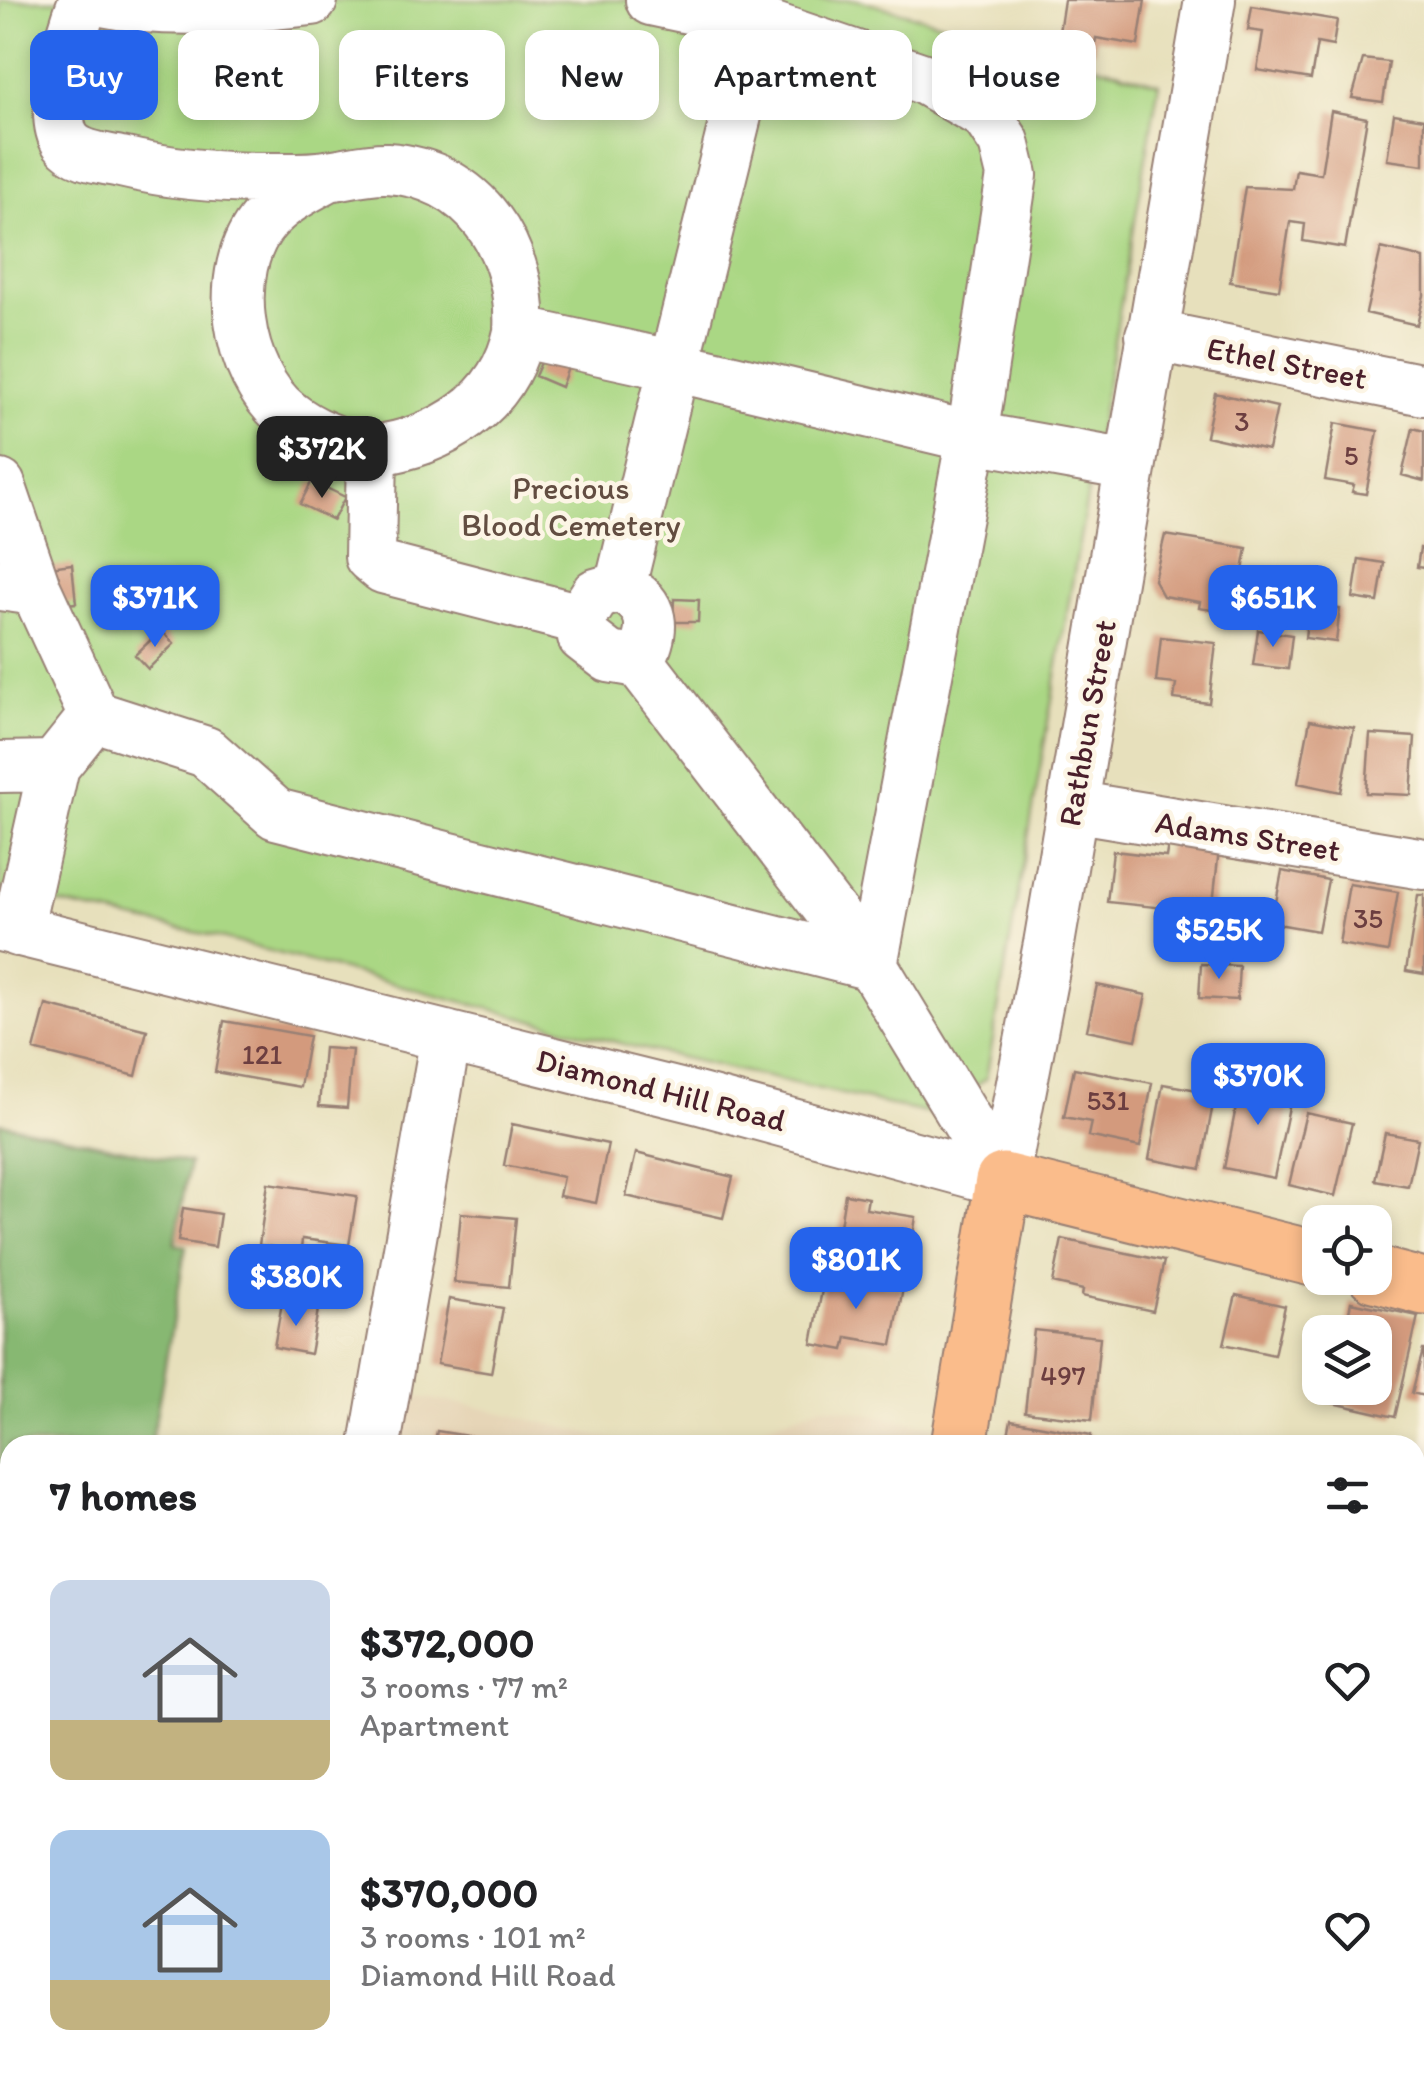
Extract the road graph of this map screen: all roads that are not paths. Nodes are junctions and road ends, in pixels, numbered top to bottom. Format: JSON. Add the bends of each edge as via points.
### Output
{"nodes":[{"id":1,"x":84,"y":0,"type":"edge"},
{"id":2,"x":97,"y":0,"type":"edge"},
{"id":3,"x":312,"y":0,"type":"edge"},
{"id":4,"x":651,"y":0,"type":"edge"},
{"id":5,"x":1210,"y":0,"type":"edge"},
{"id":6,"x":759,"y":22,"type":"junction"},
{"id":7,"x":328,"y":176,"type":"junction"},
{"id":8,"x":519,"y":332,"type":"junction"},
{"id":9,"x":1150,"y":335,"type":"junction"},
{"id":10,"x":674,"y":366,"type":"junction"},
{"id":11,"x":1424,"y":390,"type":"edge"},
{"id":12,"x":972,"y":437,"type":"junction"},
{"id":13,"x":372,"y":451,"type":"junction"},
{"id":14,"x":1129,"y":464,"type":"junction"},
{"id":15,"x":0,"y":485,"type":"edge"},
{"id":16,"x":620,"y":587,"type":"junction"},
{"id":17,"x":18,"y":588,"type":"edge"},
{"id":18,"x":580,"y":620,"type":"junction"},
{"id":19,"x":639,"y":662,"type":"junction"},
{"id":20,"x":94,"y":716,"type":"junction"},
{"id":21,"x":54,"y":766,"type":"junction"},
{"id":22,"x":0,"y":767,"type":"edge"},
{"id":23,"x":1072,"y":806,"type":"junction"},
{"id":24,"x":1424,"y":864,"type":"edge"},
{"id":25,"x":8,"y":929,"type":"edge"},
{"id":26,"x":872,"y":964,"type":"junction"},
{"id":27,"x":446,"y":1036,"type":"junction"},
{"id":28,"x":1004,"y":1181,"type":"junction"},
{"id":29,"x":1302,"y":1256,"type":"edge"},
{"id":30,"x":1392,"y":1278,"type":"edge"},
{"id":31,"x":1424,"y":1286,"type":"edge"},
{"id":32,"x":377,"y":1435,"type":"edge"},
{"id":33,"x":961,"y":1435,"type":"edge"}],
"edges":[{"from":1,"to":7,"type":"street","via":[[71,33],[59,125],[82,153],[212,174]]},
{"from":2,"to":3,"type":"street","via":[[207,10]]},
{"from":4,"to":6,"type":"street"},
{"from":5,"to":9,"type":"street","name":"Rathbun Street"},
{"from":6,"to":10,"type":"street"},
{"from":6,"to":12,"type":"street","via":[[924,79],[986,116],[1004,142],[1012,175]]},
{"from":7,"to":8,"type":"street","via":[[388,168],[454,186],[480,208],[504,245]]},
{"from":7,"to":13,"type":"street","via":[[262,222],[247,251],[240,323],[250,357],[286,414],[342,444]]},
{"from":8,"to":10,"type":"street"},
{"from":8,"to":13,"type":"street","via":[[514,356],[476,409],[415,445]]},
{"from":9,"to":11,"type":"street","name":"Ethel Street"},
{"from":9,"to":14,"type":"street","name":"Rathbun Street"},
{"from":10,"to":12,"type":"street"},
{"from":10,"to":16,"type":"street"},
{"from":12,"to":14,"type":"street"},
{"from":12,"to":26,"type":"street"},
{"from":13,"to":18,"type":"street","via":[[370,557],[383,568]]},
{"from":14,"to":23,"type":"street","name":"Rathbun Street"},
{"from":15,"to":17,"type":"street"},
{"from":16,"to":18,"type":"street","via":[[596,594]]},
{"from":16,"to":19,"type":"street","via":[[637,595],[652,625]]},
{"from":17,"to":20,"type":"street"},
{"from":18,"to":19,"type":"street","via":[[594,649]]},
{"from":19,"to":26,"type":"street"},
{"from":20,"to":21,"type":"street"},
{"from":20,"to":26,"type":"street","via":[[206,752],[276,814]]},
{"from":21,"to":22,"type":"street"},
{"from":21,"to":25,"type":"street"},
{"from":23,"to":24,"type":"street","name":"Adams Street"},
{"from":23,"to":28,"type":"street","name":"Rathbun Street"},
{"from":25,"to":27,"type":"street","name":"Diamond Hill Road"},
{"from":26,"to":28,"type":"street"},
{"from":27,"to":28,"type":"street","name":"Diamond Hill Road"},
{"from":27,"to":32,"type":"street"},
{"from":28,"to":29,"type":"main road","name":"Diamond Hill Road"},
{"from":28,"to":33,"type":"main road","name":"Rathbun Street"},
{"from":30,"to":31,"type":"main road"}]}
